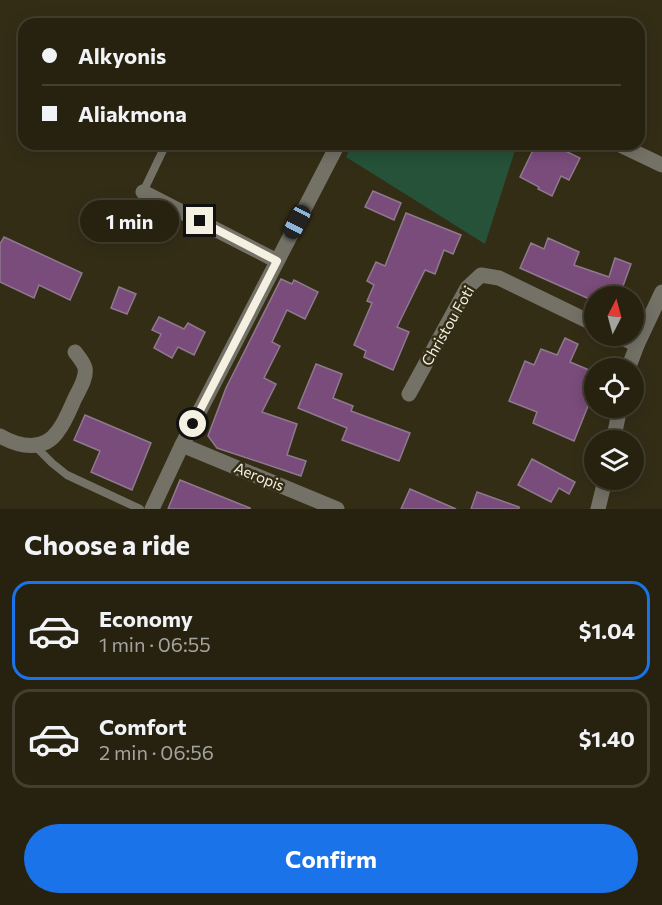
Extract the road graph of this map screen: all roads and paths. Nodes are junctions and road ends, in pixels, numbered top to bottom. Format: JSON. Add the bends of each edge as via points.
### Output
{"nodes":[{"id":1,"x":163,"y":150,"type":"edge"},
{"id":2,"x":335,"y":150,"type":"edge"},
{"id":3,"x":631,"y":150,"type":"edge"},
{"id":4,"x":662,"y":165,"type":"edge"},
{"id":5,"x":143,"y":192,"type":"joint"},
{"id":6,"x":277,"y":261,"type":"junction"},
{"id":7,"x":662,"y":292,"type":"edge"},
{"id":8,"x":584,"y":319,"type":"edge"},
{"id":9,"x":644,"y":330,"type":"edge"},
{"id":10,"x":75,"y":352,"type":"dead end"},
{"id":11,"x":409,"y":394,"type":"dead end"},
{"id":12,"x":0,"y":436,"type":"edge"},
{"id":13,"x":182,"y":445,"type":"junction"},
{"id":14,"x":35,"y":446,"type":"junction"},
{"id":15,"x":603,"y":490,"type":"edge"},
{"id":16,"x":140,"y":509,"type":"edge"},
{"id":17,"x":152,"y":509,"type":"edge"},
{"id":18,"x":337,"y":509,"type":"edge"},
{"id":19,"x":598,"y":509,"type":"edge"}],
"edges":[{"from":1,"to":5,"type":"lane"},
{"from":2,"to":6,"type":"street"},
{"from":3,"to":4,"type":"street"},
{"from":5,"to":6,"type":"street"},
{"from":6,"to":13,"type":"street"},
{"from":7,"to":9,"type":"street"},
{"from":8,"to":11,"type":"street","name":"Christou Foti","via":[[499,278],[481,275],[467,288]]},
{"from":10,"to":14,"type":"street","via":[[85,368],[84,379],[58,433]]},
{"from":12,"to":14,"type":"street","via":[[22,446]]},
{"from":13,"to":17,"type":"street"},
{"from":13,"to":18,"type":"street","name":"Aeropis"},
{"from":14,"to":16,"type":"lane","via":[[67,475]]},
{"from":15,"to":19,"type":"street"}]}
